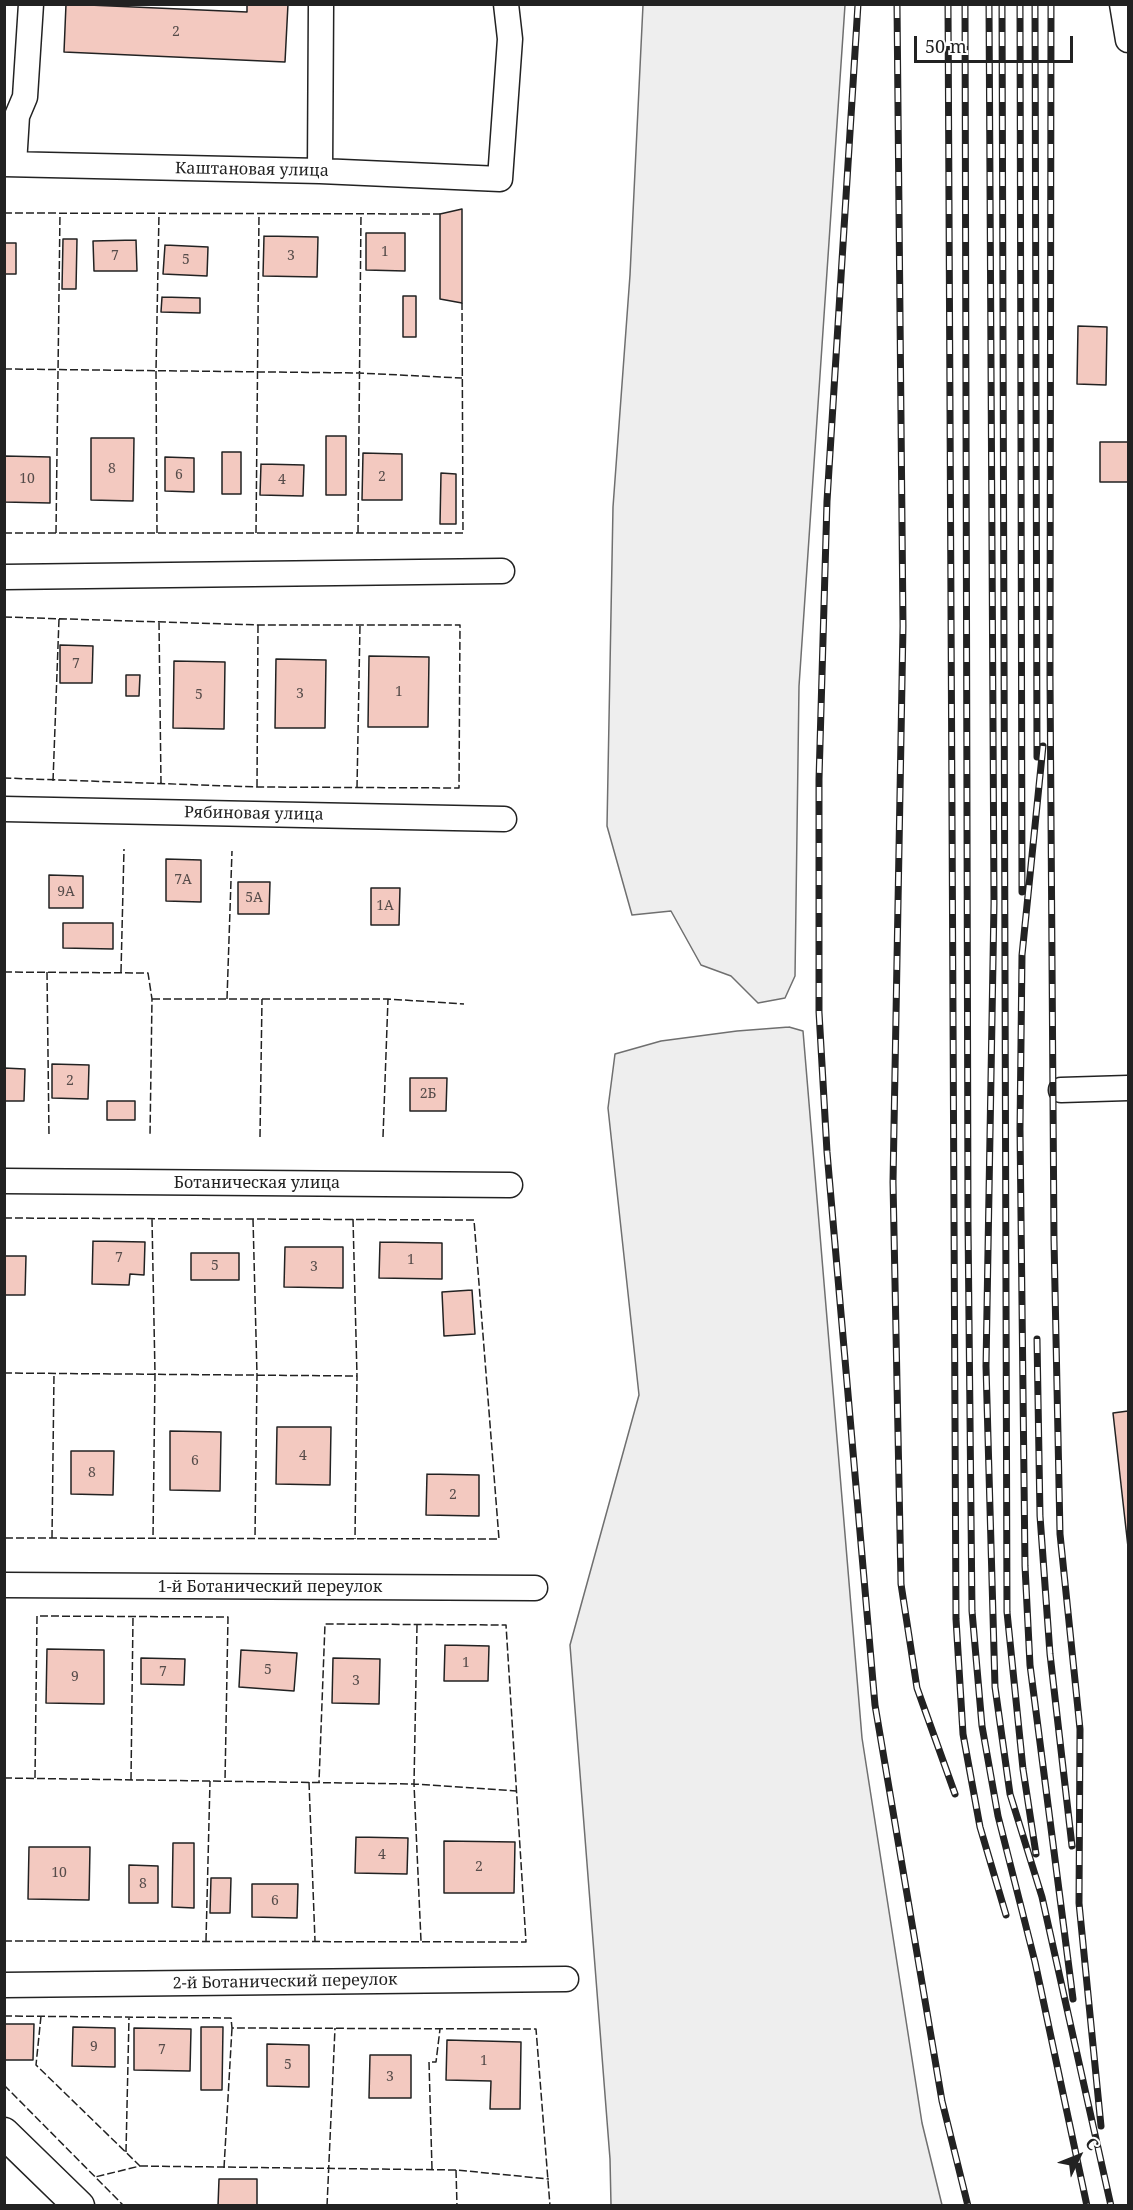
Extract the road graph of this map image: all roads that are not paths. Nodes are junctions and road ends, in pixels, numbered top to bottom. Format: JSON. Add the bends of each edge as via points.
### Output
{"nodes":[{"id":1,"x":31,"y":4,"type":"edge"},
{"id":2,"x":321,"y":4,"type":"edge"},
{"id":3,"x":506,"y":4,"type":"edge"},
{"id":4,"x":1122,"y":4,"type":"edge"},
{"id":5,"x":1128,"y":40,"type":"edge"},
{"id":6,"x":9,"y":164,"type":"edge"},
{"id":7,"x":320,"y":171,"type":"junction"},
{"id":8,"x":502,"y":571,"type":"dead end"},
{"id":9,"x":4,"y":577,"type":"edge"},
{"id":10,"x":4,"y":809,"type":"edge"},
{"id":11,"x":504,"y":819,"type":"dead end"},
{"id":12,"x":1128,"y":1088,"type":"edge"},
{"id":13,"x":1061,"y":1090,"type":"dead end"},
{"id":14,"x":4,"y":1181,"type":"edge"},
{"id":15,"x":510,"y":1185,"type":"dead end"},
{"id":16,"x":4,"y":1585,"type":"edge"},
{"id":17,"x":535,"y":1588,"type":"dead end"},
{"id":18,"x":566,"y":1979,"type":"dead end"},
{"id":19,"x":4,"y":1985,"type":"edge"},
{"id":20,"x":4,"y":2133,"type":"edge"},
{"id":21,"x":79,"y":2205,"type":"edge"}],
"edges":[{"from":1,"to":6,"type":"street","via":[[25,97],[17,116]]},
{"from":2,"to":7,"type":"street"},
{"from":3,"to":7,"type":"street","name":"Каштановая улица","via":[[510,39],[500,179]]},
{"from":4,"to":5,"type":"street"},
{"from":6,"to":7,"type":"street","name":"Каштановая улица"},
{"from":8,"to":9,"type":"street"},
{"from":10,"to":11,"type":"street","name":"Рябиновая улица"},
{"from":12,"to":13,"type":"street"},
{"from":14,"to":15,"type":"street","name":"Ботаническая улица"},
{"from":16,"to":17,"type":"street","name":"1-й Ботанический переулок"},
{"from":18,"to":19,"type":"street","name":"2-й Ботанический переулок"},
{"from":20,"to":21,"type":"main road"}]}
